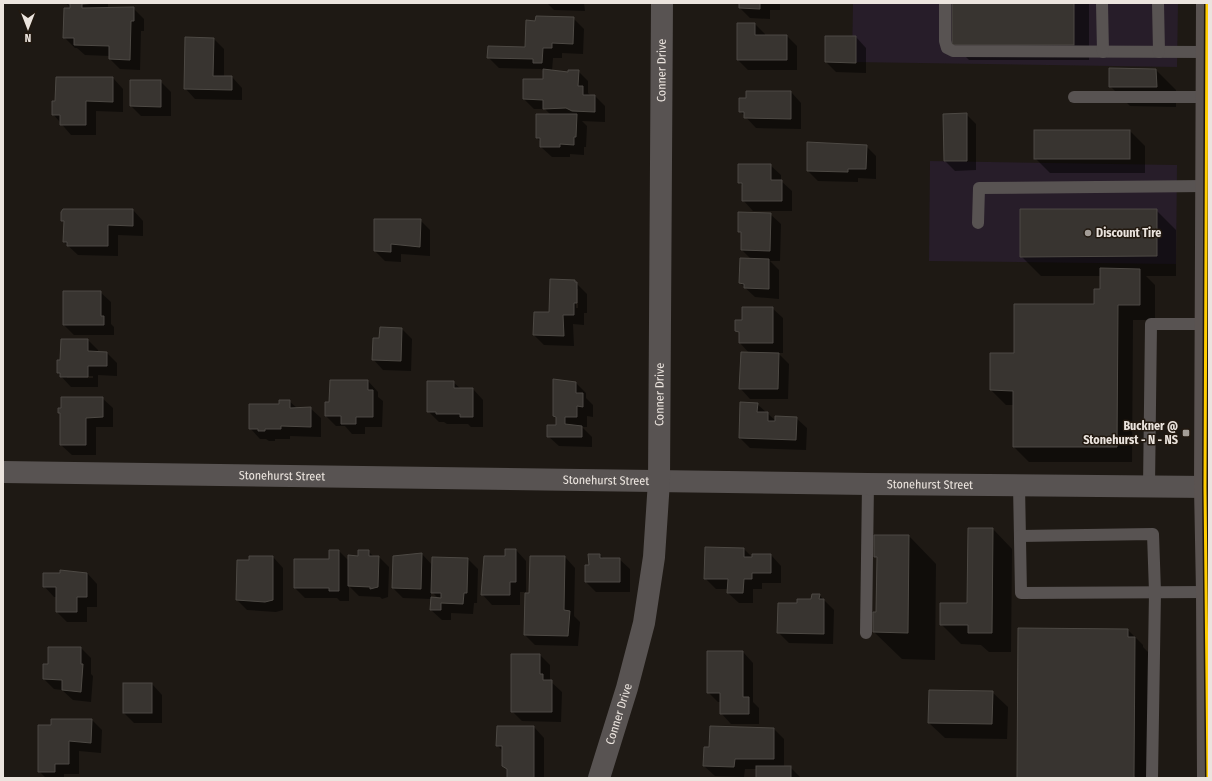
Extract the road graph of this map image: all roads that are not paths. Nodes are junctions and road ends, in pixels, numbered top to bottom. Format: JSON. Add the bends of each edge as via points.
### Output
{"nodes":[{"id":1,"x":662,"y":3,"type":"edge"},
{"id":2,"x":945,"y":3,"type":"edge"},
{"id":3,"x":1102,"y":3,"type":"edge"},
{"id":4,"x":1158,"y":3,"type":"edge"},
{"id":5,"x":1206,"y":3,"type":"edge"},
{"id":6,"x":1102,"y":52,"type":"junction"},
{"id":7,"x":1159,"y":52,"type":"junction"},
{"id":8,"x":1206,"y":52,"type":"junction"},
{"id":9,"x":1074,"y":97,"type":"dead end"},
{"id":10,"x":1208,"y":97,"type":"edge"},
{"id":11,"x":1206,"y":186,"type":"junction"},
{"id":12,"x":978,"y":223,"type":"dead end"},
{"id":13,"x":1206,"y":324,"type":"junction"},
{"id":14,"x":3,"y":472,"type":"edge"},
{"id":15,"x":659,"y":481,"type":"junction"},
{"id":16,"x":868,"y":484,"type":"junction"},
{"id":17,"x":1019,"y":485,"type":"junction"},
{"id":18,"x":1149,"y":486,"type":"junction"},
{"id":19,"x":1207,"y":487,"type":"edge"},
{"id":20,"x":1020,"y":536,"type":"junction"},
{"id":21,"x":1155,"y":592,"type":"junction"},
{"id":22,"x":1207,"y":592,"type":"junction"},
{"id":23,"x":866,"y":633,"type":"dead end"},
{"id":24,"x":599,"y":778,"type":"edge"},
{"id":25,"x":1152,"y":778,"type":"edge"},
{"id":26,"x":1208,"y":778,"type":"edge"}],
"edges":[{"from":1,"to":15,"type":"street","name":"Conner Drive"},
{"from":2,"to":6,"type":"lane","via":[[945,41],[947,48],[953,51]]},
{"from":3,"to":6,"type":"lane"},
{"from":4,"to":7,"type":"lane"},
{"from":5,"to":8,"type":"main road"},
{"from":6,"to":7,"type":"lane"},
{"from":7,"to":8,"type":"lane"},
{"from":8,"to":10,"type":"main road"},
{"from":9,"to":10,"type":"lane"},
{"from":10,"to":11,"type":"main road"},
{"from":11,"to":12,"type":"lane","via":[[979,188]]},
{"from":11,"to":13,"type":"main road"},
{"from":13,"to":18,"type":"lane","via":[[1151,324]]},
{"from":13,"to":19,"type":"main road"},
{"from":14,"to":15,"type":"street","name":"Stonehurst Street"},
{"from":15,"to":16,"type":"street","name":"Stonehurst Street"},
{"from":15,"to":24,"type":"street","name":"Conner Drive","via":[[654,557],[644,623]]},
{"from":16,"to":17,"type":"street","name":"Stonehurst Street"},
{"from":16,"to":23,"type":"lane"},
{"from":17,"to":18,"type":"street","name":"Stonehurst Street"},
{"from":17,"to":20,"type":"lane"},
{"from":18,"to":19,"type":"street","name":"Stonehurst Street"},
{"from":19,"to":22,"type":"main road"},
{"from":20,"to":21,"type":"lane","via":[[1021,593]]},
{"from":20,"to":21,"type":"lane","via":[[1153,534]]},
{"from":21,"to":22,"type":"lane"},
{"from":21,"to":25,"type":"lane"},
{"from":22,"to":26,"type":"main road"}]}
